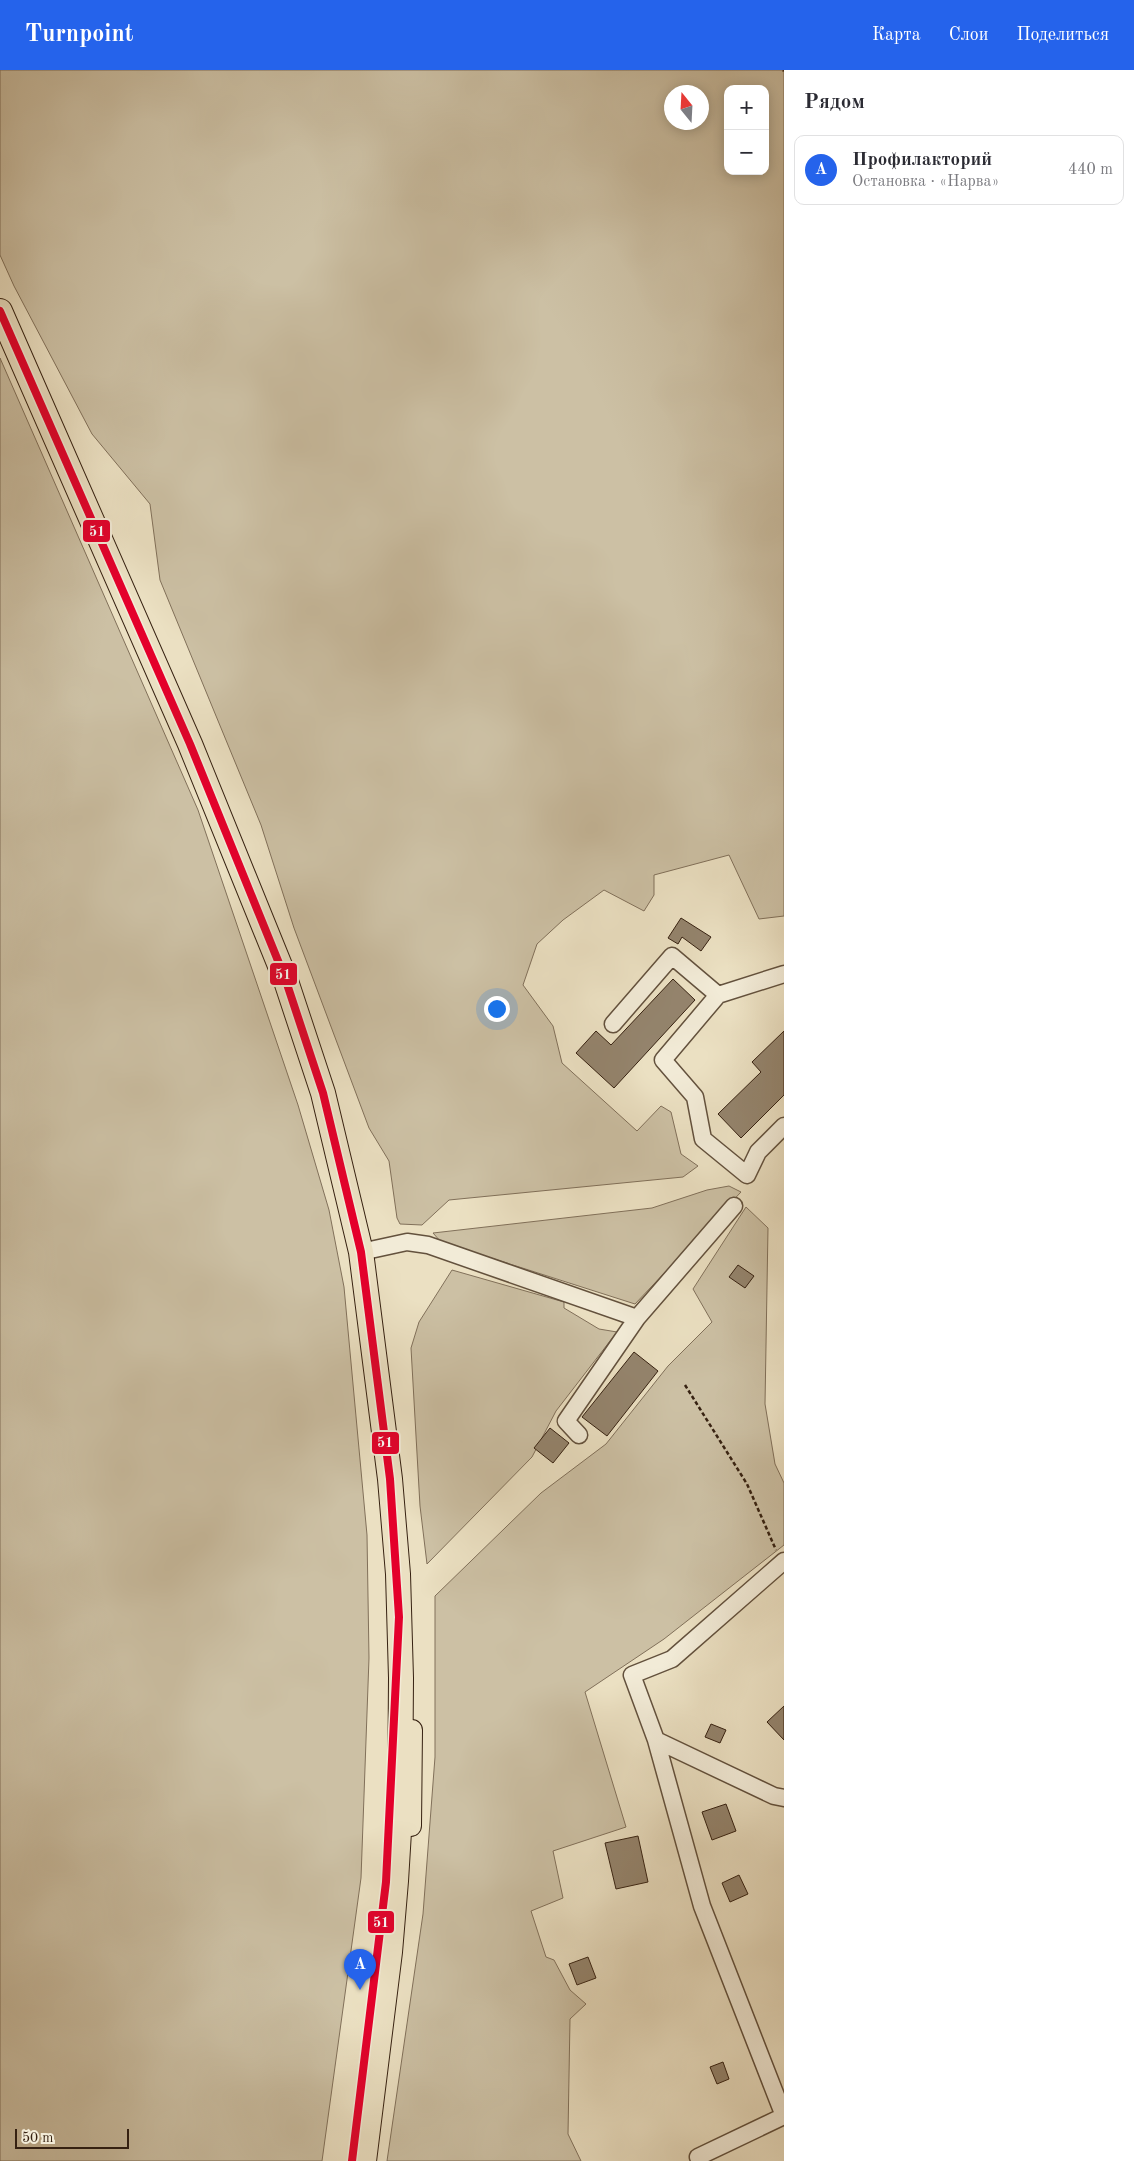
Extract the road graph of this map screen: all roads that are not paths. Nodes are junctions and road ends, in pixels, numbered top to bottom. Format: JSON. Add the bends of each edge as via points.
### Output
{"nodes":[{"id":1,"x":0,"y":311,"type":"edge"},
{"id":2,"x":784,"y":974,"type":"edge"},
{"id":3,"x":718,"y":995,"type":"junction"},
{"id":4,"x":613,"y":1024,"type":"dead end"},
{"id":5,"x":784,"y":1126,"type":"edge"},
{"id":6,"x":734,"y":1206,"type":"dead end"},
{"id":7,"x":361,"y":1252,"type":"junction"},
{"id":8,"x":637,"y":1318,"type":"junction"},
{"id":9,"x":579,"y":1435,"type":"dead end"},
{"id":10,"x":783,"y":1562,"type":"edge"},
{"id":11,"x":398,"y":1574,"type":"junction"},
{"id":12,"x":399,"y":1617,"type":"junction"},
{"id":13,"x":656,"y":1740,"type":"junction"},
{"id":14,"x":784,"y":1798,"type":"edge"},
{"id":15,"x":784,"y":2116,"type":"edge"},
{"id":16,"x":698,"y":2156,"type":"dead end"},
{"id":17,"x":352,"y":2161,"type":"edge"},
{"id":18,"x":364,"y":2161,"type":"edge"},
{"id":19,"x":375,"y":2161,"type":"edge"}],
"edges":[{"from":1,"to":7,"type":"highway","via":[[190,744],[285,978],[323,1092]]},
{"from":2,"to":3,"type":"street"},
{"from":3,"to":4,"type":"street","via":[[672,956]]},
{"from":3,"to":5,"type":"street","via":[[663,1060],[695,1097],[703,1139],[747,1175],[758,1152]]},
{"from":6,"to":8,"type":"street"},
{"from":7,"to":8,"type":"street","via":[[407,1242],[428,1245]]},
{"from":7,"to":11,"type":"highway","via":[[390,1479]]},
{"from":8,"to":9,"type":"street","via":[[566,1421]]},
{"from":10,"to":13,"type":"street","via":[[672,1659],[632,1675]]},
{"from":11,"to":12,"type":"highway"},
{"from":11,"to":19,"type":"main road","via":[[410,1684],[412,1815],[401,1953]]},
{"from":12,"to":17,"type":"highway","via":[[386,1882]]},
{"from":12,"to":18,"type":"highway","via":[[402,1744],[396,1872],[390,1952]]},
{"from":13,"to":14,"type":"street"},
{"from":13,"to":15,"type":"street","via":[[702,1906]]},
{"from":15,"to":16,"type":"street"}]}
